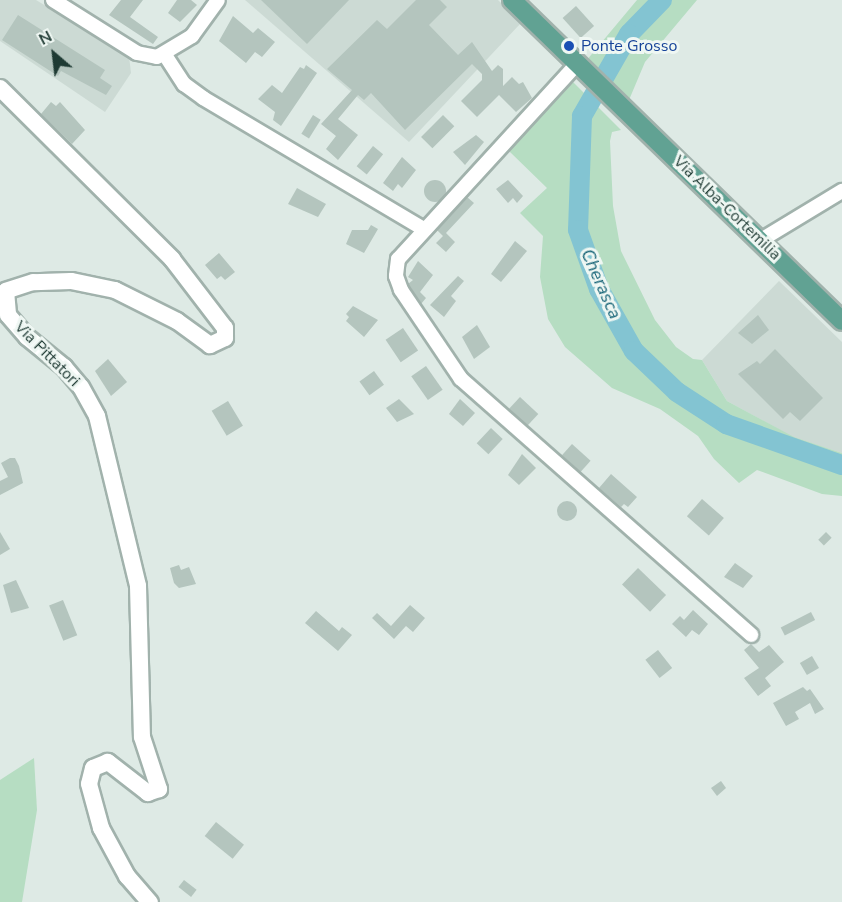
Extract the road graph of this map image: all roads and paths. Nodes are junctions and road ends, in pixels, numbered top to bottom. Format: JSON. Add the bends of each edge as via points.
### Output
{"nodes":[{"id":1,"x":53,"y":0,"type":"edge"},
{"id":2,"x":218,"y":0,"type":"edge"},
{"id":3,"x":512,"y":0,"type":"edge"},
{"id":4,"x":165,"y":55,"type":"junction"},
{"id":5,"x":578,"y":67,"type":"junction"},
{"id":6,"x":0,"y":88,"type":"edge"},
{"id":7,"x":842,"y":191,"type":"edge"},
{"id":8,"x":425,"y":230,"type":"junction"},
{"id":9,"x":761,"y":240,"type":"junction"},
{"id":10,"x":842,"y":321,"type":"edge"},
{"id":11,"x":751,"y":635,"type":"dead end"},
{"id":12,"x":150,"y":902,"type":"edge"}],
"edges":[{"from":1,"to":4,"type":"street","via":[[137,53]]},
{"from":2,"to":4,"type":"street","via":[[192,36]]},
{"from":3,"to":5,"type":"main road","name":"Via Alba-Cortemilia"},
{"from":4,"to":8,"type":"street","via":[[184,84],[203,98]]},
{"from":5,"to":8,"type":"street"},
{"from":5,"to":9,"type":"main road","name":"Via Alba-Cortemilia"},
{"from":6,"to":12,"type":"street","name":"Via Pittatori","via":[[172,259],[225,328],[225,338],[210,345],[177,321],[115,290],[71,281],[33,282],[6,291],[8,315],[27,337],[70,373],[97,416],[138,586],[142,737],[159,789],[148,793],[108,762],[93,768],[89,784],[101,828],[127,876]]},
{"from":7,"to":9,"type":"street"},
{"from":8,"to":11,"type":"street","via":[[398,259],[396,276],[401,290],[461,379]]},
{"from":9,"to":10,"type":"main road","name":"Via Alba-Cortemilia"}]}
